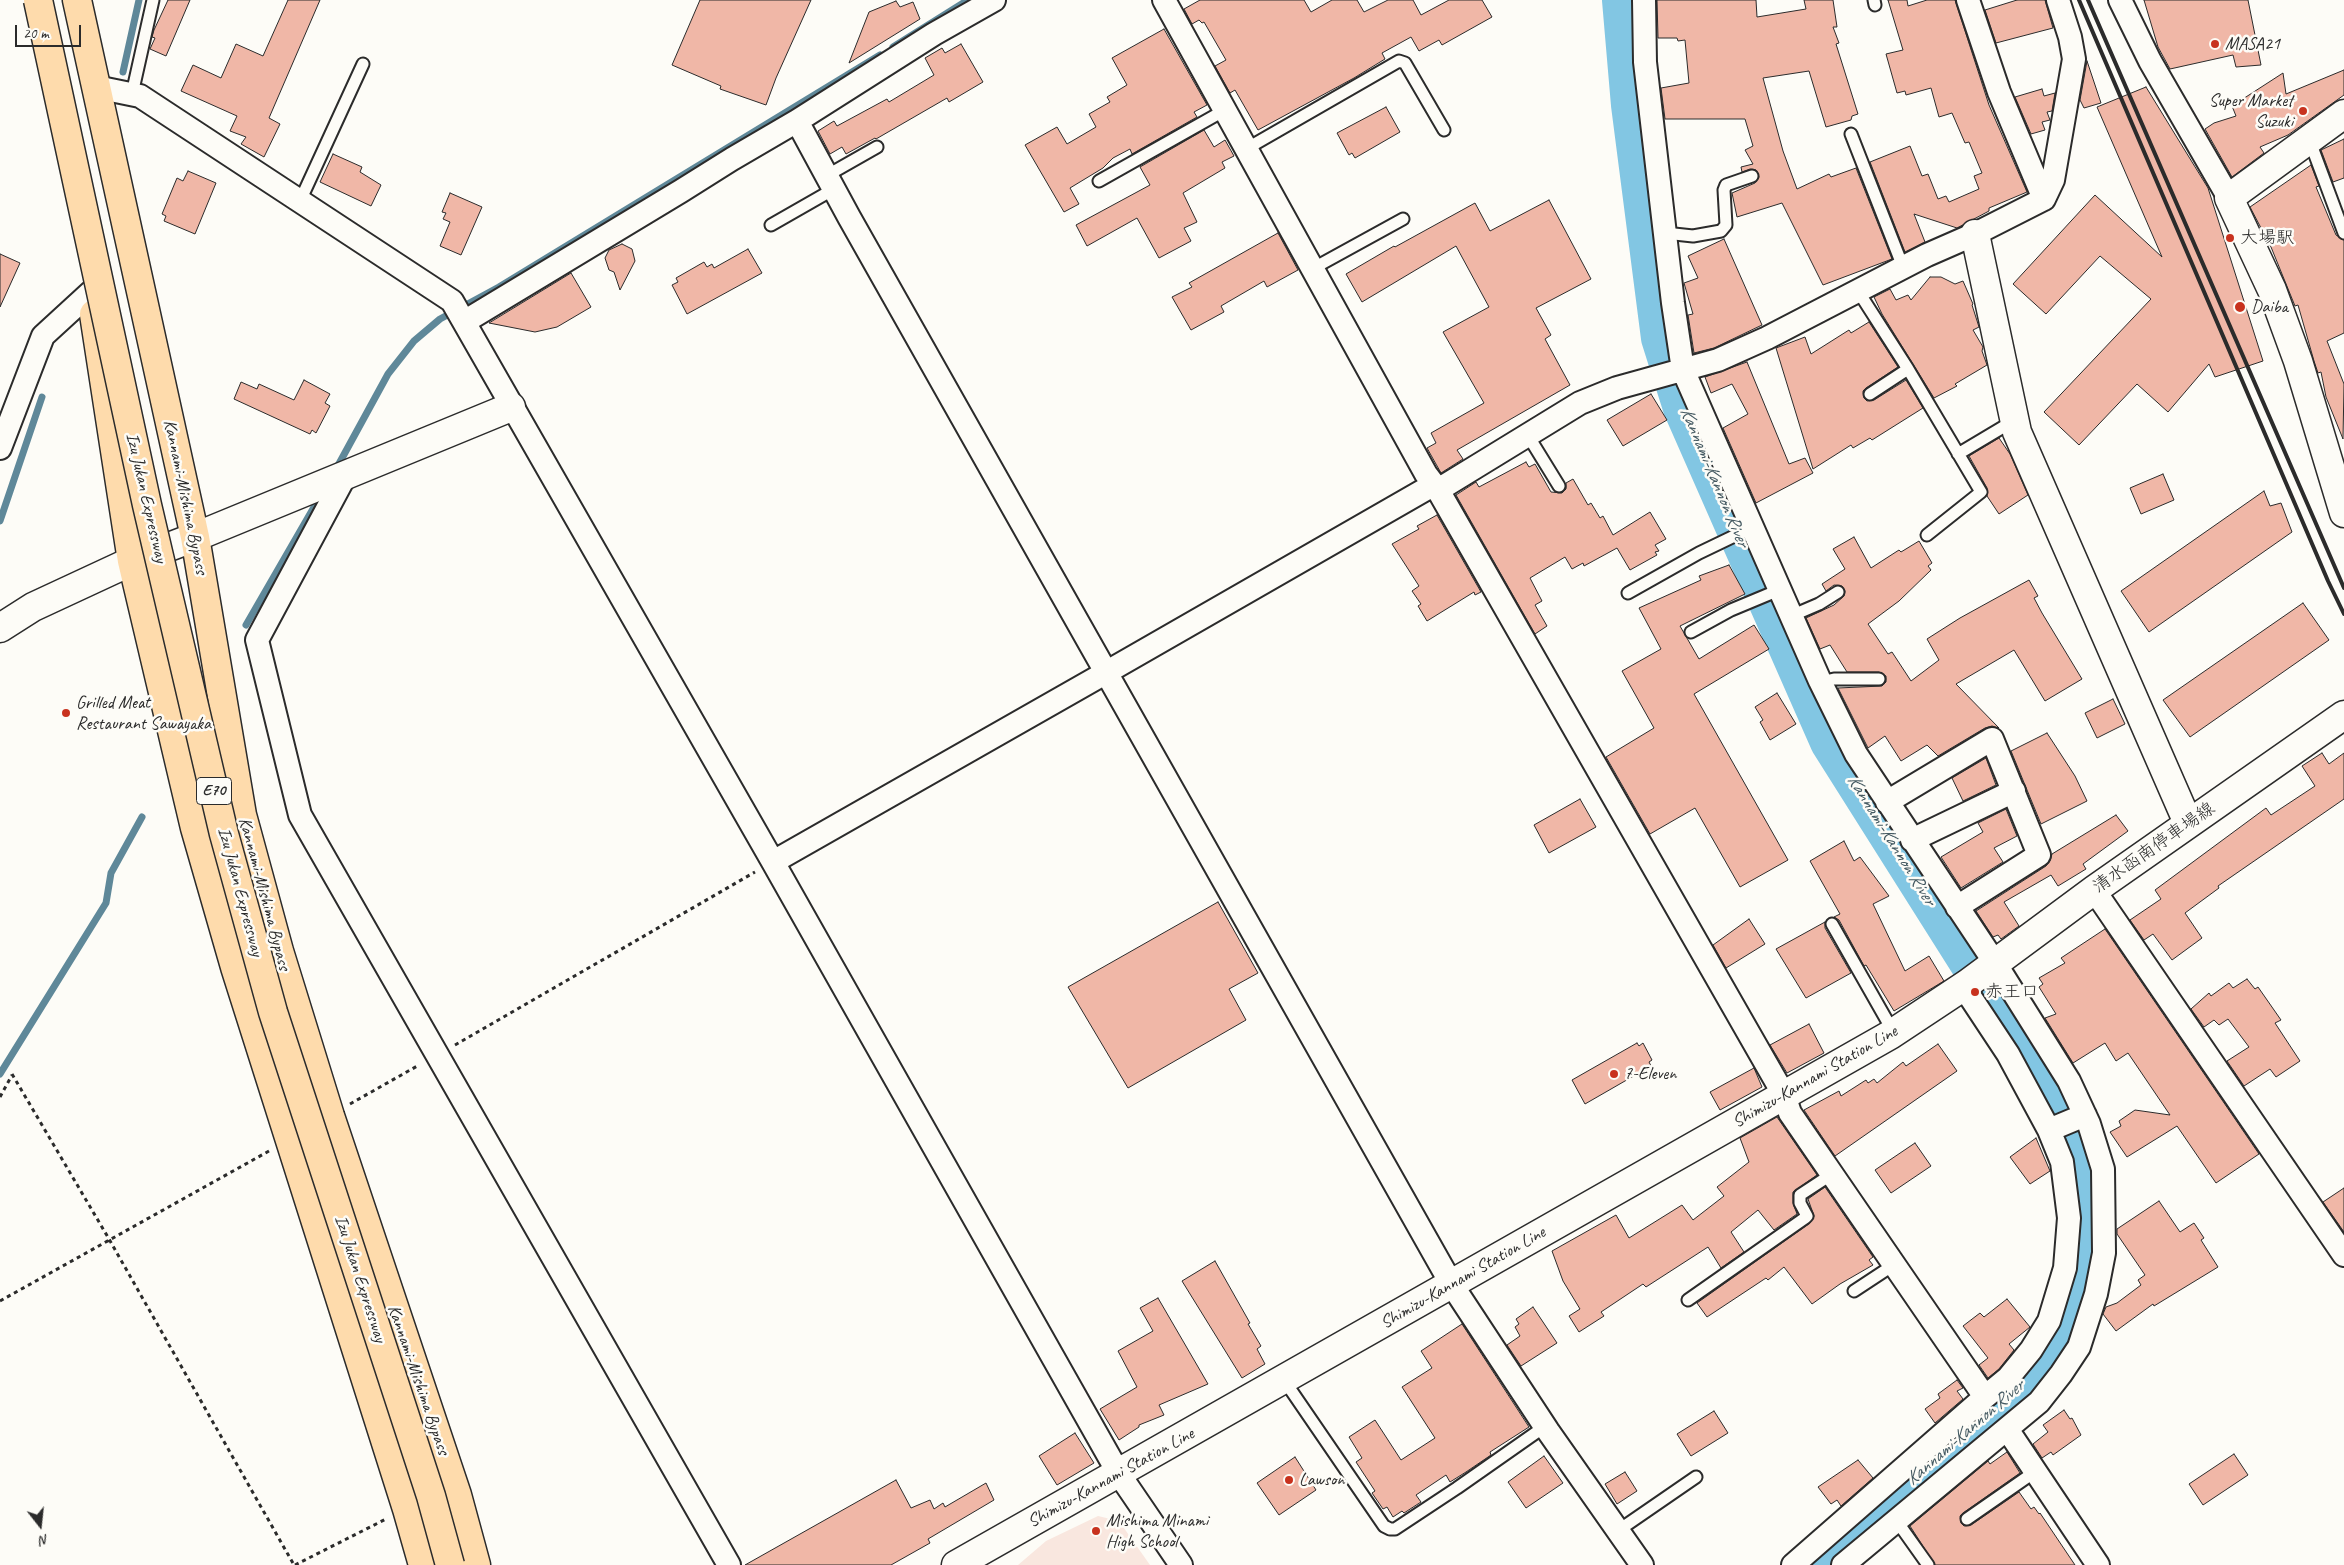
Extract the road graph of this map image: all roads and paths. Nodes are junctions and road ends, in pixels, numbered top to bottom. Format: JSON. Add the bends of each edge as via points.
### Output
{"nodes":[{"id":1,"x":28,"y":0,"type":"edge"},
{"id":2,"x":38,"y":0,"type":"edge"},
{"id":3,"x":77,"y":0,"type":"edge"},
{"id":4,"x":153,"y":0,"type":"edge"},
{"id":5,"x":994,"y":0,"type":"edge"},
{"id":6,"x":1164,"y":0,"type":"edge"},
{"id":7,"x":1644,"y":0,"type":"edge"},
{"id":8,"x":1968,"y":0,"type":"edge"},
{"id":9,"x":2058,"y":0,"type":"edge"},
{"id":10,"x":2120,"y":0,"type":"edge"},
{"id":11,"x":363,"y":64,"type":"dead end"},
{"id":12,"x":96,"y":87,"type":"junction"},
{"id":13,"x":132,"y":94,"type":"junction"},
{"id":14,"x":1225,"y":110,"type":"junction"},
{"id":15,"x":2344,"y":114,"type":"edge"},
{"id":16,"x":797,"y":121,"type":"junction"},
{"id":17,"x":1444,"y":130,"type":"dead end"},
{"id":18,"x":1851,"y":134,"type":"dead end"},
{"id":19,"x":2309,"y":139,"type":"junction"},
{"id":20,"x":877,"y":147,"type":"dead end"},
{"id":21,"x":1246,"y":149,"type":"junction"},
{"id":22,"x":1752,"y":176,"type":"dead end"},
{"id":23,"x":1099,"y":181,"type":"dead end"},
{"id":24,"x":830,"y":183,"type":"junction"},
{"id":25,"x":2229,"y":198,"type":"junction"},
{"id":26,"x":2044,"y":199,"type":"junction"},
{"id":27,"x":300,"y":201,"type":"junction"},
{"id":28,"x":1402,"y":219,"type":"dead end"},
{"id":29,"x":771,"y":225,"type":"dead end"},
{"id":30,"x":1665,"y":233,"type":"junction"},
{"id":31,"x":2344,"y":233,"type":"edge"},
{"id":32,"x":1975,"y":234,"type":"junction"},
{"id":33,"x":1903,"y":267,"type":"junction"},
{"id":34,"x":1312,"y":269,"type":"junction"},
{"id":35,"x":1858,"y":290,"type":"junction"},
{"id":36,"x":90,"y":292,"type":"junction"},
{"id":37,"x":459,"y":314,"type":"junction"},
{"id":38,"x":1908,"y":368,"type":"junction"},
{"id":39,"x":1683,"y":370,"type":"junction"},
{"id":40,"x":1870,"y":394,"type":"dead end"},
{"id":41,"x":511,"y":407,"type":"junction"},
{"id":42,"x":2014,"y":420,"type":"junction"},
{"id":43,"x":1527,"y":434,"type":"junction"},
{"id":44,"x":0,"y":448,"type":"edge"},
{"id":45,"x":1958,"y":454,"type":"junction"},
{"id":46,"x":346,"y":474,"type":"junction"},
{"id":47,"x":1558,"y":486,"type":"dead end"},
{"id":48,"x":1435,"y":487,"type":"junction"},
{"id":49,"x":2344,"y":513,"type":"edge"},
{"id":50,"x":1748,"y":529,"type":"junction"},
{"id":51,"x":1927,"y":535,"type":"dead end"},
{"id":52,"x":195,"y":537,"type":"junction"},
{"id":53,"x":132,"y":561,"type":"junction"},
{"id":54,"x":1776,"y":591,"type":"junction"},
{"id":55,"x":1838,"y":592,"type":"dead end"},
{"id":56,"x":1628,"y":593,"type":"dead end"},
{"id":57,"x":1791,"y":616,"type":"junction"},
{"id":58,"x":0,"y":628,"type":"edge"},
{"id":59,"x":1691,"y":632,"type":"dead end"},
{"id":60,"x":1107,"y":672,"type":"junction"},
{"id":61,"x":1879,"y":679,"type":"dead end"},
{"id":62,"x":1821,"y":682,"type":"junction"},
{"id":63,"x":2344,"y":715,"type":"edge"},
{"id":64,"x":2014,"y":791,"type":"junction"},
{"id":65,"x":1887,"y":802,"type":"junction"},
{"id":66,"x":2188,"y":824,"type":"junction"},
{"id":67,"x":1912,"y":840,"type":"junction"},
{"id":68,"x":772,"y":862,"type":"junction"},
{"id":69,"x":2094,"y":890,"type":"junction"},
{"id":70,"x":1957,"y":907,"type":"junction"},
{"id":71,"x":1832,"y":924,"type":"dead end"},
{"id":72,"x":1992,"y":966,"type":"junction"},
{"id":73,"x":1965,"y":985,"type":"junction"},
{"id":74,"x":1894,"y":1033,"type":"junction"},
{"id":75,"x":438,"y":1055,"type":"junction"},
{"id":76,"x":1784,"y":1096,"type":"junction"},
{"id":77,"x":0,"y":1097,"type":"edge"},
{"id":78,"x":330,"y":1116,"type":"junction"},
{"id":79,"x":2067,"y":1123,"type":"junction"},
{"id":80,"x":289,"y":1140,"type":"junction"},
{"id":81,"x":1832,"y":1174,"type":"junction"},
{"id":82,"x":109,"y":1239,"type":"junction"},
{"id":83,"x":2344,"y":1255,"type":"edge"},
{"id":84,"x":1895,"y":1264,"type":"junction"},
{"id":85,"x":1452,"y":1284,"type":"junction"},
{"id":86,"x":1854,"y":1291,"type":"dead end"},
{"id":87,"x":0,"y":1300,"type":"edge"},
{"id":88,"x":1688,"y":1300,"type":"dead end"},
{"id":89,"x":1284,"y":1380,"type":"junction"},
{"id":90,"x":1985,"y":1397,"type":"junction"},
{"id":91,"x":1544,"y":1426,"type":"junction"},
{"id":92,"x":2007,"y":1429,"type":"junction"},
{"id":93,"x":1939,"y":1441,"type":"junction"},
{"id":94,"x":1958,"y":1465,"type":"junction"},
{"id":95,"x":1904,"y":1471,"type":"junction"},
{"id":96,"x":2036,"y":1471,"type":"junction"},
{"id":97,"x":1119,"y":1474,"type":"junction"},
{"id":98,"x":1696,"y":1477,"type":"dead end"},
{"id":99,"x":1923,"y":1494,"type":"junction"},
{"id":100,"x":407,"y":1508,"type":"junction"},
{"id":101,"x":1967,"y":1519,"type":"dead end"},
{"id":102,"x":1896,"y":1520,"type":"junction"},
{"id":103,"x":1619,"y":1530,"type":"junction"},
{"id":104,"x":294,"y":1565,"type":"edge"},
{"id":105,"x":423,"y":1565,"type":"edge"},
{"id":106,"x":450,"y":1565,"type":"edge"},
{"id":107,"x":476,"y":1565,"type":"edge"},
{"id":108,"x":729,"y":1565,"type":"edge"},
{"id":109,"x":956,"y":1565,"type":"edge"},
{"id":110,"x":1181,"y":1565,"type":"edge"},
{"id":111,"x":1642,"y":1565,"type":"edge"},
{"id":112,"x":1793,"y":1565,"type":"edge"},
{"id":113,"x":1843,"y":1565,"type":"edge"},
{"id":114,"x":1928,"y":1565,"type":"edge"},
{"id":115,"x":2098,"y":1565,"type":"edge"}],
"edges":[{"from":1,"to":36,"type":"highway"},
{"from":2,"to":106,"type":"highway","name":"Izu Jukan Expressway","number":"E70","bridge":true,"via":[[128,419],[224,834],[273,1012],[431,1496]]},
{"from":3,"to":12,"type":"highway","name":"Kannami-Mishima Bypass"},
{"from":4,"to":13,"type":"lane"},
{"from":5,"to":16,"type":"street"},
{"from":6,"to":14,"type":"street"},
{"from":7,"to":30,"type":"street","via":[[1645,62]]},
{"from":8,"to":26,"type":"street","via":[[1999,92]]},
{"from":9,"to":26,"type":"street","via":[[2074,59],[2053,180]]},
{"from":10,"to":25,"type":"street","via":[[2150,61]]},
{"from":11,"to":27,"type":"lane"},
{"from":12,"to":13,"type":"street"},
{"from":12,"to":52,"type":"highway","name":"Kannami-Mishima Bypass"},
{"from":13,"to":27,"type":"street","via":[[140,96]]},
{"from":14,"to":21,"type":"street"},
{"from":14,"to":23,"type":"lane"},
{"from":15,"to":19,"type":"street"},
{"from":16,"to":24,"type":"street"},
{"from":16,"to":37,"type":"street","via":[[682,191]]},
{"from":17,"to":21,"type":"lane","via":[[1404,62],[1399,61]]},
{"from":18,"to":33,"type":"lane"},
{"from":19,"to":25,"type":"street"},
{"from":19,"to":31,"type":"lane"},
{"from":20,"to":24,"type":"lane"},
{"from":21,"to":34,"type":"street"},
{"from":22,"to":30,"type":"lane","via":[[1726,185],[1726,225],[1721,231],[1693,236]]},
{"from":24,"to":29,"type":"lane"},
{"from":24,"to":60,"type":"street"},
{"from":25,"to":49,"type":"street","via":[[2272,290],[2295,352]]},
{"from":26,"to":32,"type":"street"},
{"from":27,"to":37,"type":"street"},
{"from":28,"to":34,"type":"lane"},
{"from":30,"to":39,"type":"street"},
{"from":32,"to":33,"type":"street"},
{"from":32,"to":42,"type":"street"},
{"from":33,"to":35,"type":"street"},
{"from":34,"to":48,"type":"street"},
{"from":35,"to":38,"type":"lane"},
{"from":35,"to":39,"type":"street","via":[[1767,338],[1718,360]]},
{"from":36,"to":44,"type":"street","via":[[43,336]]},
{"from":36,"to":53,"type":"highway"},
{"from":37,"to":41,"type":"street"},
{"from":38,"to":40,"type":"lane"},
{"from":38,"to":45,"type":"lane"},
{"from":39,"to":43,"type":"street","via":[[1602,394]]},
{"from":39,"to":50,"type":"street"},
{"from":41,"to":46,"type":"street"},
{"from":41,"to":68,"type":"street"},
{"from":42,"to":45,"type":"lane"},
{"from":42,"to":66,"type":"street"},
{"from":43,"to":47,"type":"lane"},
{"from":43,"to":48,"type":"street"},
{"from":45,"to":51,"type":"lane","via":[[1981,492]]},
{"from":46,"to":52,"type":"street"},
{"from":46,"to":75,"type":"street","via":[[257,640],[300,815]]},
{"from":48,"to":60,"type":"street"},
{"from":48,"to":76,"type":"street"},
{"from":50,"to":54,"type":"street"},
{"from":50,"to":56,"type":"lane"},
{"from":52,"to":53,"type":"street"},
{"from":52,"to":78,"type":"highway","name":"Kannami-Mishima Bypass","via":[[242,816]]},
{"from":53,"to":58,"type":"street","via":[[33,607]]},
{"from":53,"to":80,"type":"highway","via":[[195,828]]},
{"from":54,"to":57,"type":"street"},
{"from":54,"to":59,"type":"lane"},
{"from":55,"to":57,"type":"lane"},
{"from":57,"to":62,"type":"street"},
{"from":60,"to":68,"type":"street"},
{"from":60,"to":85,"type":"street"},
{"from":61,"to":62,"type":"lane"},
{"from":62,"to":65,"type":"street","via":[[1856,754]]},
{"from":63,"to":66,"type":"street","name":"清水函南停車場線"},
{"from":64,"to":65,"type":"street","via":[[1992,739]]},
{"from":64,"to":67,"type":"street"},
{"from":64,"to":70,"type":"street","via":[[2039,855]]},
{"from":65,"to":67,"type":"street"},
{"from":66,"to":69,"type":"street","name":"清水函南停車場線"},
{"from":67,"to":70,"type":"street"},
{"from":68,"to":75,"type":"path"},
{"from":68,"to":97,"type":"street"},
{"from":69,"to":72,"type":"street","name":"清水函南停車場線"},
{"from":69,"to":83,"type":"street"},
{"from":70,"to":72,"type":"street"},
{"from":71,"to":74,"type":"lane"},
{"from":72,"to":73,"type":"street","name":"清水函南停車場線"},
{"from":72,"to":79,"type":"street","via":[[2069,1081]]},
{"from":73,"to":74,"type":"street","name":"Shimizu-Kannami Station Line"},
{"from":73,"to":79,"type":"street","via":[[2008,1054]]},
{"from":74,"to":76,"type":"street","name":"Shimizu-Kannami Station Line"},
{"from":75,"to":78,"type":"path"},
{"from":75,"to":108,"type":"street"},
{"from":76,"to":81,"type":"street","via":[[1790,1113]]},
{"from":76,"to":85,"type":"street","name":"Shimizu-Kannami Station Line"},
{"from":77,"to":82,"type":"path","via":[[12,1074]]},
{"from":78,"to":107,"type":"highway","name":"Kannami-Mishima Bypass","via":[[458,1495]]},
{"from":79,"to":90,"type":"street","via":[[2062,1162],[2069,1218],[2066,1268],[2049,1320],[2031,1350],[2008,1378]]},
{"from":79,"to":92,"type":"street","via":[[2103,1169],[2104,1253],[2096,1294],[2079,1347],[2039,1402]]},
{"from":80,"to":82,"type":"path"},
{"from":80,"to":100,"type":"highway"},
{"from":81,"to":84,"type":"street"},
{"from":81,"to":88,"type":"lane","via":[[1800,1195],[1806,1218]]},
{"from":82,"to":87,"type":"path"},
{"from":82,"to":104,"type":"path"},
{"from":84,"to":86,"type":"lane"},
{"from":84,"to":90,"type":"street"},
{"from":85,"to":89,"type":"street","name":"Shimizu-Kannami Station Line"},
{"from":85,"to":91,"type":"street"},
{"from":89,"to":91,"type":"lane","via":[[1384,1526],[1390,1529],[1395,1529],[1457,1488]]},
{"from":89,"to":97,"type":"street","name":"Shimizu-Kannami Station Line"},
{"from":90,"to":93,"type":"street"},
{"from":91,"to":103,"type":"street"},
{"from":92,"to":94,"type":"street"},
{"from":92,"to":96,"type":"street"},
{"from":93,"to":94,"type":"street"},
{"from":93,"to":95,"type":"street"},
{"from":94,"to":99,"type":"street"},
{"from":95,"to":99,"type":"street"},
{"from":95,"to":112,"type":"street"},
{"from":96,"to":101,"type":"lane"},
{"from":96,"to":115,"type":"street"},
{"from":97,"to":109,"type":"street","name":"Shimizu-Kannami Station Line"},
{"from":97,"to":110,"type":"street"},
{"from":98,"to":103,"type":"lane"},
{"from":99,"to":102,"type":"street"},
{"from":100,"to":104,"type":"path"},
{"from":100,"to":105,"type":"highway"},
{"from":102,"to":113,"type":"street"},
{"from":102,"to":114,"type":"lane"},
{"from":103,"to":111,"type":"street"}]}
